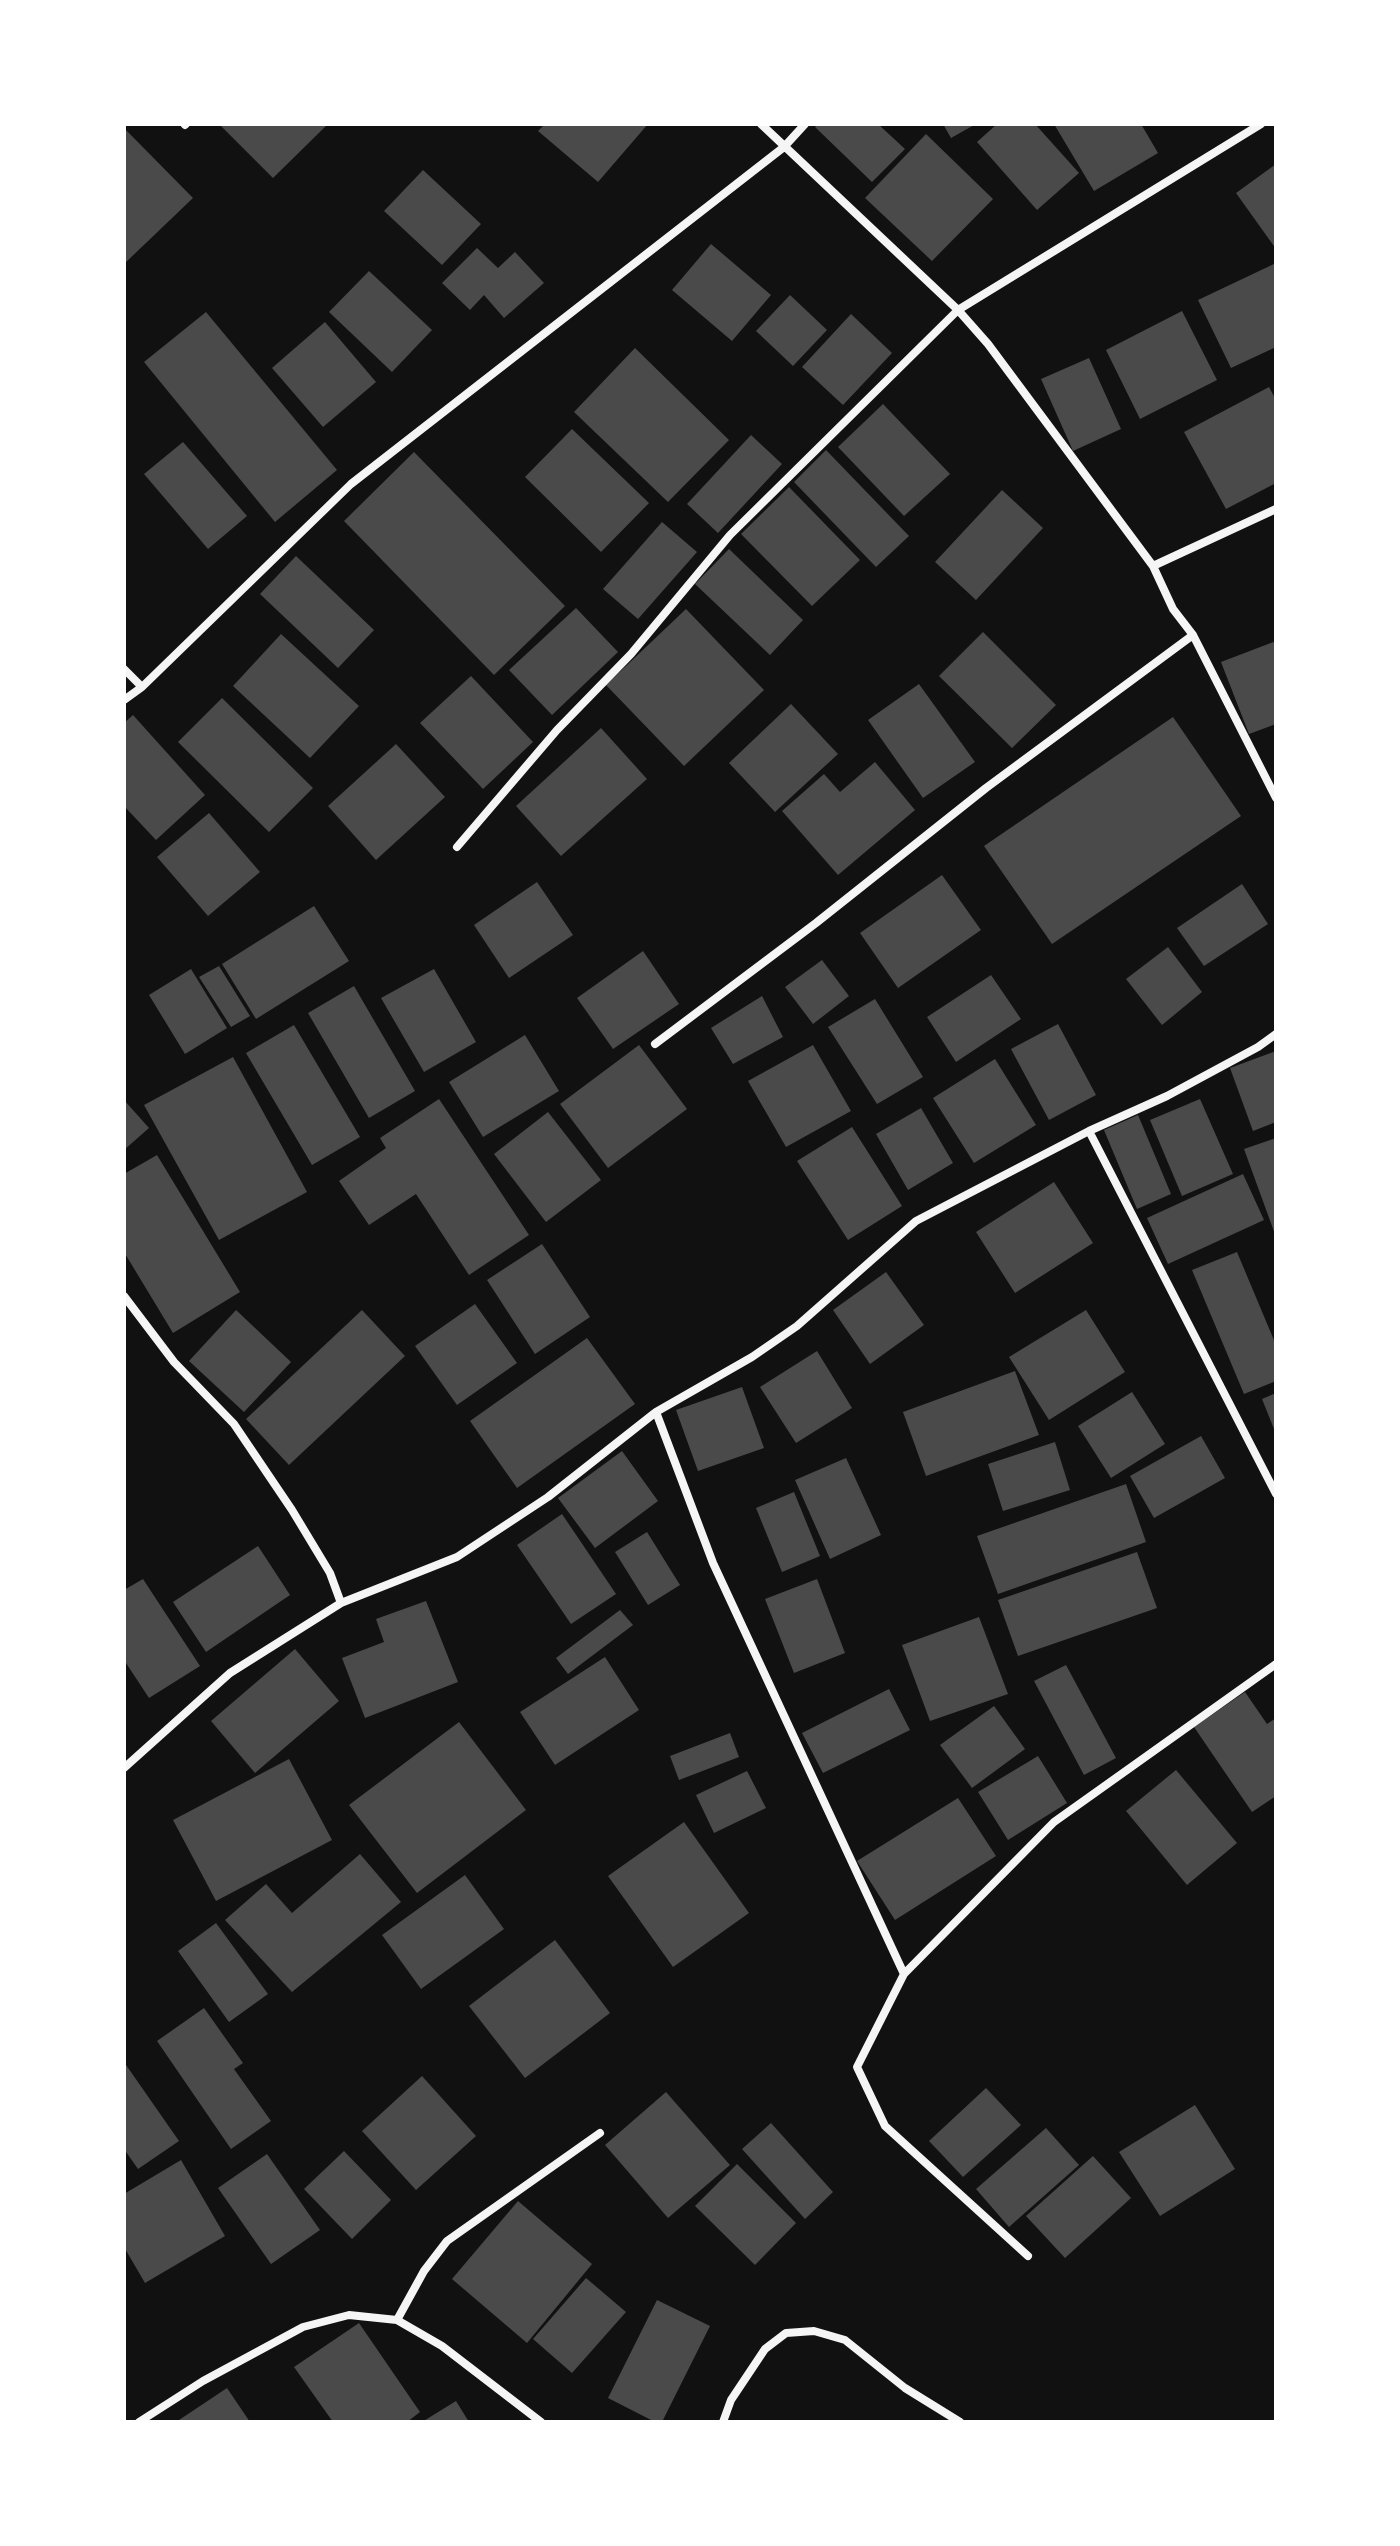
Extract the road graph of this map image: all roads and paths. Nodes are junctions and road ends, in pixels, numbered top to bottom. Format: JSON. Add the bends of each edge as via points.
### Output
{"nodes":[{"id":1,"x":761,"y":124,"type":"edge"},
{"id":2,"x":805,"y":124,"type":"edge"},
{"id":3,"x":1261,"y":124,"type":"edge"},
{"id":4,"x":784,"y":147,"type":"junction"},
{"id":5,"x":958,"y":310,"type":"junction"},
{"id":6,"x":1276,"y":509,"type":"edge"},
{"id":7,"x":1153,"y":566,"type":"junction"},
{"id":8,"x":1193,"y":635,"type":"junction"},
{"id":9,"x":124,"y":669,"type":"edge"},
{"id":10,"x":142,"y":687,"type":"junction"},
{"id":11,"x":124,"y":700,"type":"edge"},
{"id":12,"x":1276,"y":798,"type":"edge"},
{"id":13,"x":457,"y":847,"type":"dead end"},
{"id":14,"x":1276,"y":1034,"type":"edge"},
{"id":15,"x":655,"y":1044,"type":"dead end"},
{"id":16,"x":1089,"y":1131,"type":"junction"},
{"id":17,"x":124,"y":1296,"type":"edge"},
{"id":18,"x":656,"y":1412,"type":"junction"},
{"id":19,"x":1276,"y":1494,"type":"edge"},
{"id":20,"x":341,"y":1603,"type":"junction"},
{"id":21,"x":1276,"y":1664,"type":"edge"},
{"id":22,"x":124,"y":1768,"type":"edge"},
{"id":23,"x":904,"y":1974,"type":"junction"},
{"id":24,"x":600,"y":2133,"type":"dead end"},
{"id":25,"x":1028,"y":2256,"type":"dead end"},
{"id":26,"x":397,"y":2320,"type":"junction"},
{"id":27,"x":139,"y":2422,"type":"edge"},
{"id":28,"x":541,"y":2422,"type":"edge"},
{"id":29,"x":723,"y":2422,"type":"edge"},
{"id":30,"x":960,"y":2422,"type":"edge"}],
"edges":[{"from":1,"to":4,"type":"street"},
{"from":2,"to":4,"type":"street"},
{"from":3,"to":5,"type":"street"},
{"from":4,"to":5,"type":"street"},
{"from":4,"to":10,"type":"street","via":[[351,484]]},
{"from":5,"to":7,"type":"street"},
{"from":5,"to":13,"type":"street","via":[[730,535]]},
{"from":6,"to":7,"type":"street"},
{"from":7,"to":8,"type":"street","via":[[1173,609]]},
{"from":8,"to":12,"type":"street"},
{"from":8,"to":15,"type":"street"},
{"from":9,"to":10,"type":"street"},
{"from":10,"to":11,"type":"street"},
{"from":14,"to":16,"type":"street","via":[[1167,1096]]},
{"from":16,"to":18,"type":"street","via":[[916,1221],[797,1326]]},
{"from":16,"to":19,"type":"street"},
{"from":17,"to":20,"type":"street","via":[[174,1362],[234,1424],[330,1573]]},
{"from":18,"to":20,"type":"street","via":[[548,1497],[457,1557]]},
{"from":18,"to":23,"type":"street","via":[[713,1563]]},
{"from":20,"to":22,"type":"street","via":[[230,1673]]},
{"from":21,"to":23,"type":"street","via":[[1054,1822]]},
{"from":23,"to":25,"type":"street","via":[[857,2067],[885,2126]]},
{"from":24,"to":26,"type":"street","via":[[447,2241]]},
{"from":26,"to":27,"type":"street","via":[[349,2315],[303,2327]]},
{"from":26,"to":28,"type":"street","via":[[442,2346]]},
{"from":29,"to":30,"type":"street","via":[[731,2400],[765,2349],[786,2333],[814,2331],[845,2340],[905,2388]]}]}
